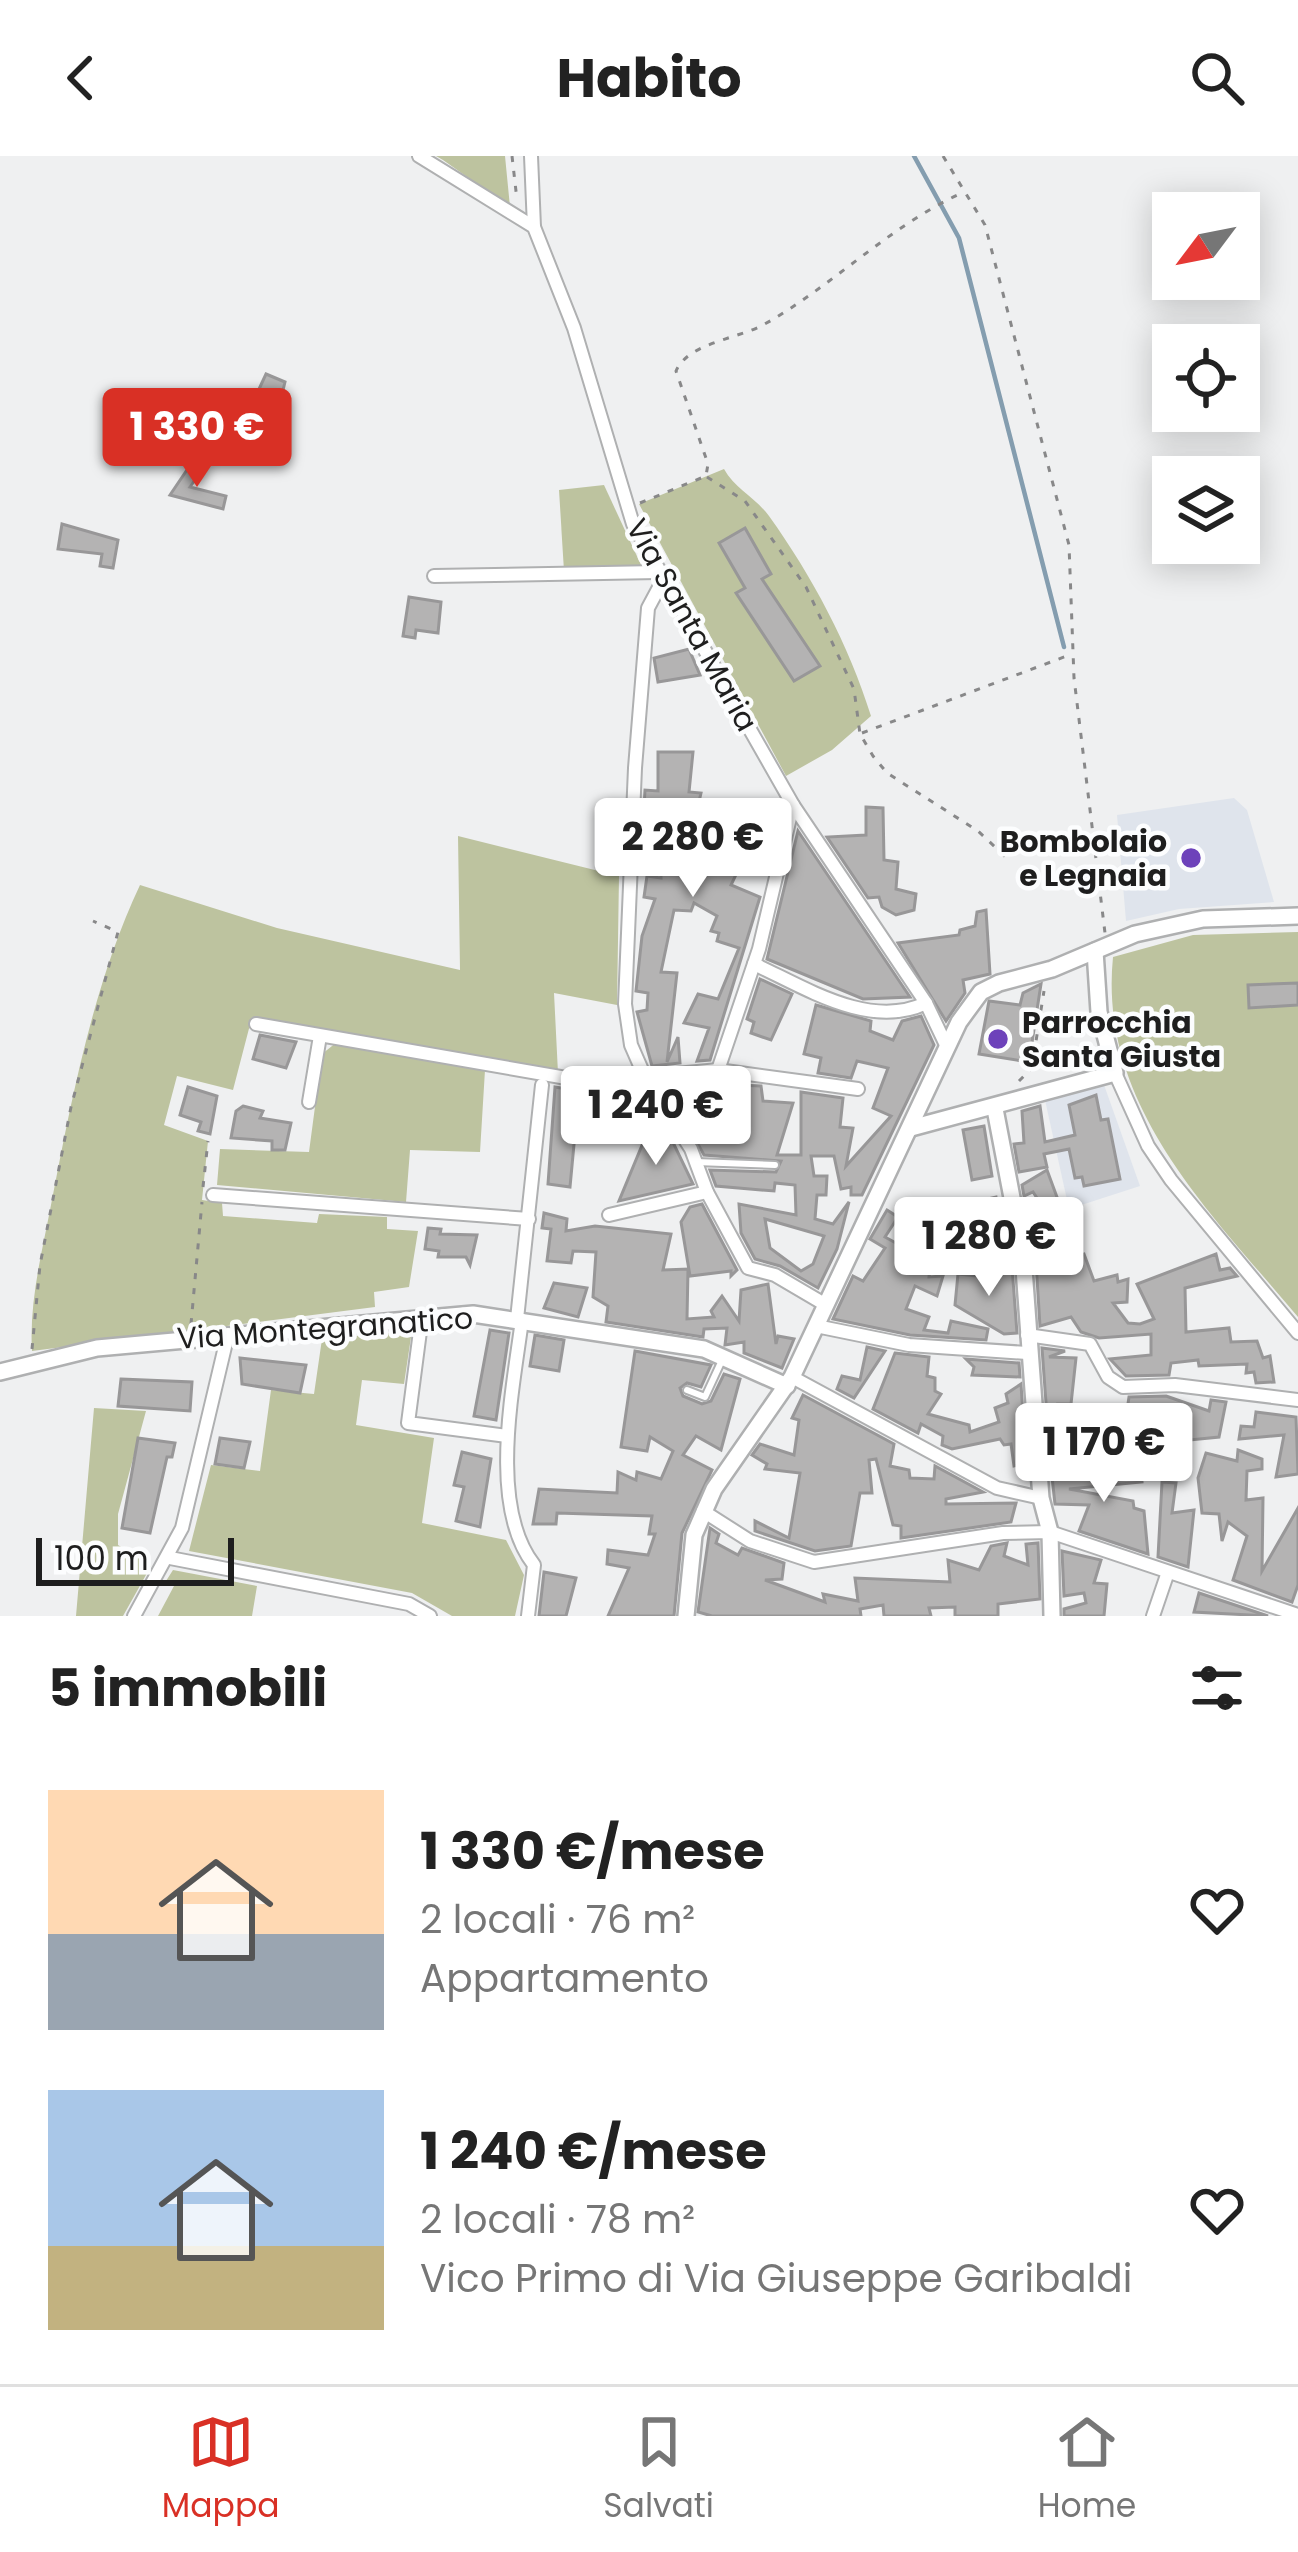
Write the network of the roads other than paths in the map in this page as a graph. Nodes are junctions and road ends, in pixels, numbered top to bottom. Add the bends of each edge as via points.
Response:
1 (418, 156) edge
2 (531, 156) edge
3 (534, 227) junction
4 (434, 576) dead end
5 (661, 576) junction
6 (793, 805) junction
7 (1298, 916) edge
8 (1101, 948) junction
9 (754, 964) junction
10 (926, 1003) junction
11 (256, 1024) dead end
12 (320, 1036) junction
13 (947, 1047) junction
14 (718, 1070) junction
15 (1115, 1073) junction
16 (645, 1077) junction
17 (542, 1085) dead end
18 (858, 1089) dead end
19 (653, 1093) junction
20 (309, 1102) dead end
21 (995, 1109) junction
22 (911, 1128) junction
23 (696, 1162) junction
24 (775, 1165) dead end
25 (707, 1192) junction
26 (214, 1195) dead end
27 (609, 1216) dead end
28 (530, 1219) junction
29 (826, 1304) junction
30 (422, 1316) junction
31 (519, 1319) junction
32 (816, 1326) junction
33 (1298, 1333) edge
34 (228, 1334) junction
35 (1027, 1335) junction
36 (1028, 1353) junction
37 (723, 1358) junction
38 (0, 1372) edge
39 (790, 1382) junction
40 (688, 1390) dead end
41 (1298, 1400) edge
42 (507, 1436) junction
43 (1041, 1498) junction
44 (704, 1511) junction
45 (1050, 1532) junction
46 (170, 1558) junction
47 (1168, 1572) junction
48 (1298, 1615) edge
49 (134, 1616) edge
50 (430, 1616) edge
51 (528, 1616) edge
52 (686, 1616) edge
53 (1052, 1616) edge
54 (1153, 1616) edge

1 - 3 street
2 - 3 street, Via Santa Maria
3 - 5 street, Via Santa Maria via 574,328 628,509
4 - 5 street
5 - 6 street, Via Santa Maria
5 - 16 street via 648,608 627,959 631,1045
6 - 9 street
6 - 10 street, Via Santa Maria
7 - 8 street via 1171,924
8 - 13 street via 981,992
8 - 15 street via 1099,1012
9 - 10 street via 868,1011 902,1015
9 - 14 street
10 - 13 street, Via Santa Maria
11 - 12 street
12 - 19 street
12 - 20 street
13 - 22 street
14 - 16 street
14 - 18 street
15 - 21 street
15 - 33 street via 1171,1180
16 - 19 street
17 - 28 street
19 - 23 street
21 - 22 street
21 - 35 street via 1022,1255
22 - 29 street
23 - 24 lane
23 - 25 street
25 - 27 street
25 - 29 street via 748,1268
26 - 28 street
28 - 31 street
29 - 32 street
30 - 31 street, Via Montegranatico
30 - 34 street, Via Montegranatico
30 - 42 street via 408,1423
31 - 37 street, Via Montegranatico
31 - 42 street
32 - 36 street via 909,1345
32 - 39 street
34 - 38 street, Via Montegranatico via 98,1348
34 - 46 street
35 - 36 street
35 - 41 street via 1090,1344 1123,1387 1175,1384
36 - 43 street
37 - 39 street, Via Montegranatico
37 - 40 lane via 705,1397
39 - 43 street, Via Montegranatico via 997,1489
39 - 44 street via 722,1473
42 - 51 street via 522,1549 534,1565
43 - 45 street
44 - 45 street via 750,1541 814,1562
44 - 52 street
45 - 47 street
45 - 53 street
46 - 49 street
46 - 50 street via 409,1604
47 - 48 street
47 - 54 street

